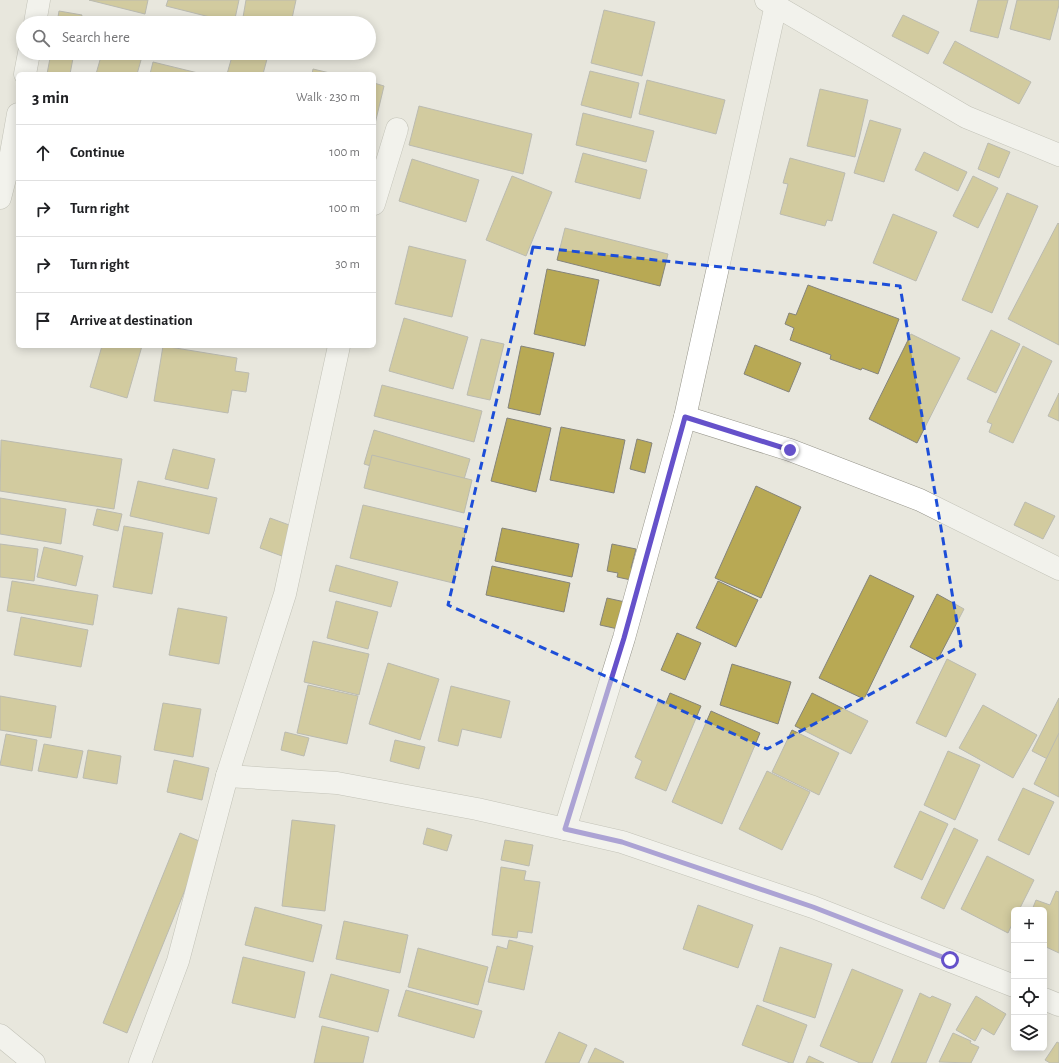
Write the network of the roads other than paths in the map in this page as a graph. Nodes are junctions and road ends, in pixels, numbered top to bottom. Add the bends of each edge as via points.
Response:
1 (39, 0) edge
2 (773, 2) edge
3 (36, 16) edge
4 (28, 60) edge
5 (25, 72) edge
6 (397, 129) dead end
7 (16, 137) edge
8 (1059, 155) edge
9 (14, 160) edge
10 (376, 197) edge
11 (0, 198) edge
12 (339, 348) edge
13 (685, 417) junction
14 (1059, 569) edge
15 (227, 776) junction
16 (565, 829) junction
17 (1011, 985) edge
18 (1047, 1000) edge
19 (1059, 1005) edge
20 (0, 1035) edge
21 (34, 1063) edge
22 (140, 1063) edge

1 - 3 street
2 - 8 street via 966,117
2 - 13 street
4 - 5 street
6 - 10 street
7 - 9 street
9 - 11 street
12 - 15 street via 285,594
13 - 14 street via 790,450 920,500
13 - 16 street via 624,638
15 - 16 street via 337,783 478,809
15 - 22 street via 178,961
16 - 17 street via 622,842 813,907
18 - 19 street
20 - 21 street

